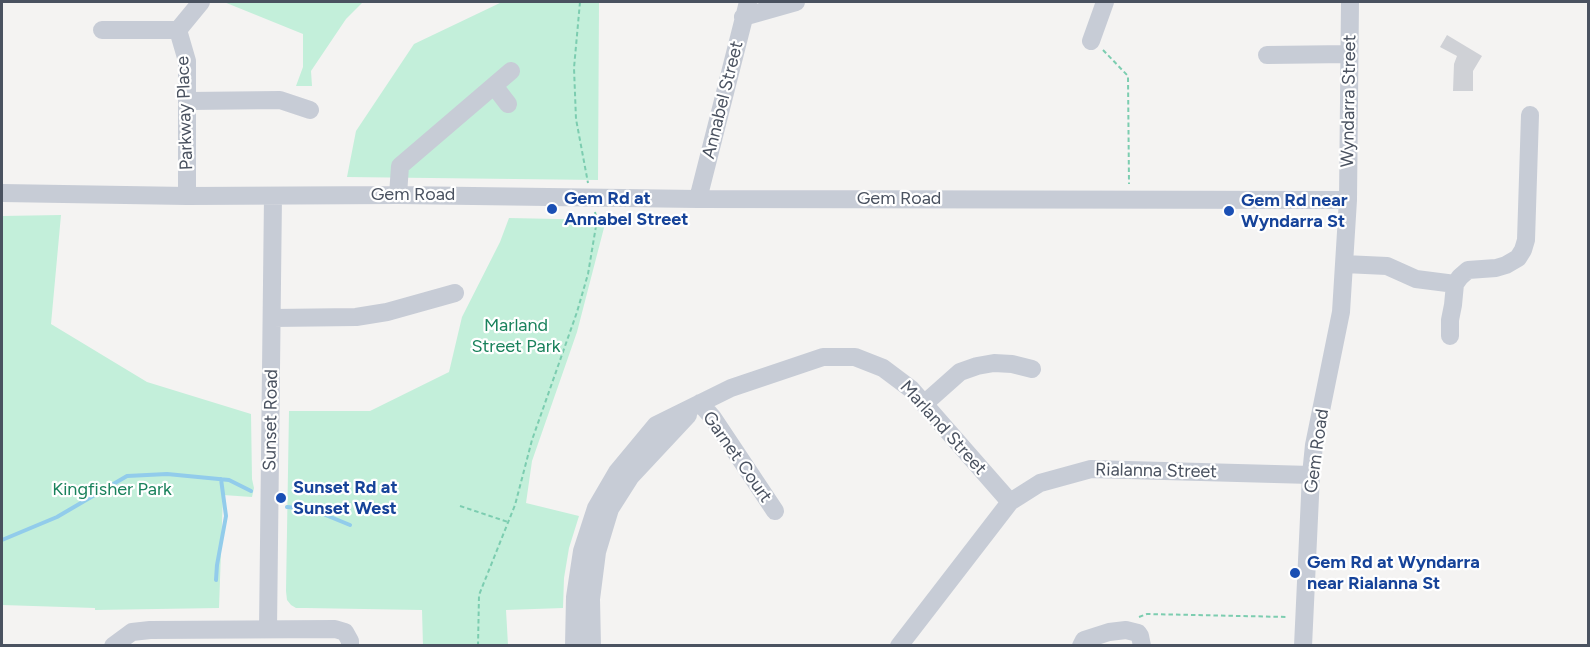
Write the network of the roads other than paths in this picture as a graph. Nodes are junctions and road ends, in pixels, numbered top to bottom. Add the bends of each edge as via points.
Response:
1 (201, 2) edge
2 (796, 2) edge
3 (1105, 2) edge
4 (1350, 2) edge
5 (745, 9) edge
6 (102, 30) dead end
7 (178, 30) junction
8 (1091, 40) road end
9 (1349, 54) junction
10 (1267, 55) dead end
11 (511, 71) dead end
12 (495, 87) junction
13 (189, 101) junction
14 (508, 104) dead end
15 (310, 110) dead end
16 (1530, 115) dead end
17 (2, 193) edge
18 (398, 195) junction
19 (187, 196) junction
20 (273, 196) junction
21 (698, 199) junction
22 (1348, 200) junction
23 (1344, 264) junction
24 (1455, 284) junction
25 (455, 293) dead end
26 (273, 318) junction
27 (1450, 336) dead end
28 (1032, 369) dead end
29 (700, 403) junction
30 (924, 404) junction
31 (1311, 475) junction
32 (1010, 502) junction
33 (775, 512) dead end
34 (268, 629) junction
35 (1110, 639) edge
36 (113, 645) edge
37 (350, 645) edge
38 (574, 645) edge
39 (592, 645) edge
40 (899, 645) edge
41 (1081, 645) edge
42 (1142, 645) edge
43 (1303, 645) edge

1 - 7 street, Parkway Place
2 - 5 street
3 - 8 street
4 - 9 street, Wyndarra Street
5 - 21 street, Annabel Street
6 - 7 street
7 - 13 street, Parkway Place via 188,61
9 - 10 street
9 - 22 street, Wyndarra Street
11 - 12 street
12 - 14 street
12 - 18 street via 400,166
13 - 15 street via 280,100
13 - 19 street, Parkway Place
16 - 24 street via 1523,249 1518,258 1506,265 1468,270
17 - 19 street, Gem Road
18 - 20 street, Gem Road
18 - 21 street, Gem Road
19 - 20 street, Gem Road
20 - 26 street, Sunset Road
21 - 22 street, Gem Road
22 - 23 street, Gem Road
23 - 24 street via 1387,266 1416,279
23 - 31 street, Gem Road via 1341,312
24 - 27 street
25 - 26 street via 356,317
26 - 34 street, Sunset Road
28 - 30 street via 994,363 977,366 960,372
29 - 30 street, Marland Street via 731,388 823,357 855,357 883,368
29 - 33 street, Garnet Court
29 - 38 street, Marland Street via 656,425 616,472 596,508 582,551 575,597
29 - 39 street, Marland Street via 631,476 610,509 597,552 591,599
30 - 32 street, Marland Street
31 - 32 street, Rialanna Street via 1091,469 1040,483
31 - 43 street, Gem Road
32 - 40 street, Rialanna Street
34 - 36 street via 150,630 132,632
34 - 37 street via 335,628 345,632
35 - 41 street via 1084,640
35 - 42 street via 1126,630 1138,633

